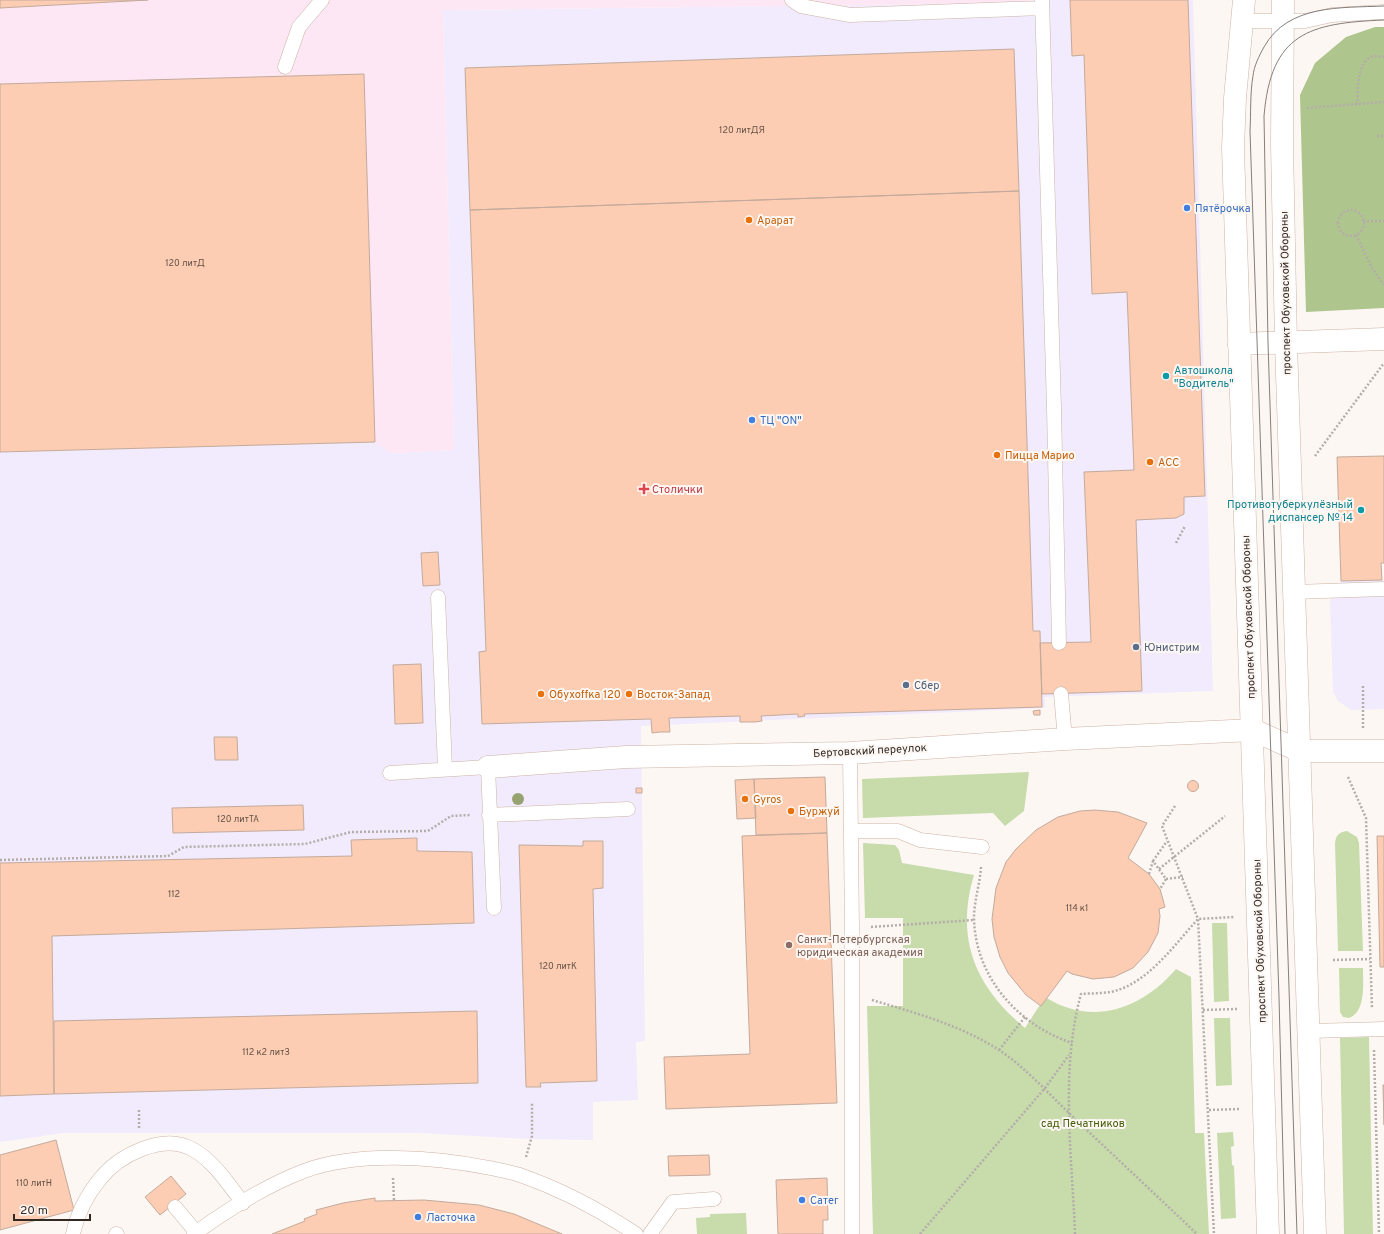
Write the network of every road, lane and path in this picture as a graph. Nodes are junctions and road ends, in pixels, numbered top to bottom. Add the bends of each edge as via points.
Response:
1 (322, 0) edge
2 (792, 0) edge
3 (1244, 0) edge
4 (1283, 0) edge
5 (1042, 4) edge
6 (1384, 12) edge
7 (1242, 21) junction
8 (1282, 22) junction
9 (1384, 57) edge
10 (285, 67) dead end
11 (1384, 102) edge
12 (1357, 105) junction
13 (1300, 108) dead end
14 (1378, 136) dead end
15 (1384, 136) edge
16 (1363, 221) junction
17 (1384, 221) edge
18 (1356, 235) junction
19 (1384, 285) edge
20 (1384, 339) edge
21 (1286, 343) junction
22 (1239, 344) junction
23 (1384, 364) edge
24 (1312, 460) dead end
25 (1185, 526) dead end
26 (1176, 543) dead end
27 (1384, 589) edge
28 (1294, 592) junction
29 (438, 597) dead end
30 (1059, 642) dead end
31 (1363, 686) dead end
32 (1061, 694) dead end
33 (1363, 729) dead end
34 (1253, 730) junction
35 (1065, 739) junction
36 (1300, 751) junction
37 (1384, 751) edge
38 (850, 752) junction
39 (488, 767) junction
40 (445, 769) junction
41 (390, 773) dead end
42 (1348, 777) dead end
43 (1175, 806) dead end
44 (628, 809) dead end
45 (489, 815) junction
46 (1225, 816) dead end
47 (851, 831) junction
48 (1167, 840) junction
49 (982, 847) joint
50 (1175, 856) junction
51 (0, 860) edge
52 (1153, 861) junction
53 (1159, 869) junction
54 (1149, 874) dead end
55 (1183, 877) junction
56 (1166, 879) junction
57 (1160, 888) dead end
58 (494, 908) dead end
59 (1235, 917) dead end
60 (1198, 919) junction
61 (974, 920) junction
62 (852, 929) junction
63 (1370, 959) junction
64 (1333, 960) dead end
65 (852, 995) junction
66 (1237, 1009) dead end
67 (1203, 1010) junction
68 (1025, 1017) junction
69 (1379, 1029) edge
70 (1310, 1031) junction
71 (1072, 1043) junction
72 (999, 1050) junction
73 (1070, 1054) junction
74 (1045, 1088) junction
75 (532, 1102) dead end
76 (1240, 1109) dead end
77 (1209, 1110) junction
78 (1070, 1114) junction
79 (519, 1174) junction
80 (714, 1199) dead end
81 (243, 1202) junction
82 (175, 1207) dead end
83 (195, 1233) edge
84 (73, 1234) edge
85 (636, 1234) edge
86 (650, 1234) edge
87 (852, 1234) edge
88 (920, 1234) edge
89 (1075, 1234) edge
90 (1197, 1234) edge
91 (1214, 1234) edge
92 (1268, 1234) edge
93 (1315, 1234) edge
94 (1379, 1234) edge

1 - 10 lane via 299,27
2 - 5 lane via 801,6 850,15
3 - 7 main road, проспект Обуховской Обороны
4 - 8 main road, проспект Обуховской Обороны
5 - 30 lane
6 - 8 lane via 1332,15 1305,22
7 - 8 lane
7 - 22 main road, проспект Обуховской Обороны via 1233,148
8 - 21 main road, проспект Обуховской Обороны
9 - 12 path via 1378,55 1370,58 1359,71
11 - 12 path
12 - 13 path
14 - 15 path
16 - 17 path
16 - 18 path via 1362,229
16 - 18 path via 1355,211 1346,211 1340,216 1340,231 1348,236
18 - 19 path via 1372,268
20 - 21 main road
21 - 22 main road
21 - 28 main road, проспект Обуховской Обороны
22 - 34 main road, проспект Обуховской Обороны
23 - 24 path
25 - 26 path
27 - 28 lane
28 - 36 main road, проспект Обуховской Обороны
29 - 40 lane
31 - 33 path
32 - 35 lane
34 - 35 main road, Бертовский переулок
34 - 36 main road
34 - 92 main road, проспект Обуховской Обороны
35 - 38 main road, Бертовский переулок
36 - 37 main road
36 - 70 main road, проспект Обуховской Обороны
38 - 39 main road, Бертовский переулок via 626,757
38 - 47 lane
39 - 40 lane
39 - 45 lane
40 - 41 lane
42 - 63 path via 1366,818
43 - 48 path via 1162,826
44 - 45 lane
45 - 51 path via 451,816 428,831 351,832 305,844 184,847 168,856
45 - 58 lane
46 - 50 path
47 - 49 lane via 898,831 920,840
47 - 62 lane
48 - 50 path
48 - 52 path
49 - 61 path
50 - 53 path
50 - 55 path
52 - 53 path
52 - 54 path
53 - 56 path
55 - 56 path
55 - 60 path
56 - 57 path
59 - 60 path
60 - 67 path
60 - 71 path via 1140,979 1117,991 1081,994
61 - 62 path
61 - 68 path via 982,964 997,988
62 - 65 lane
63 - 64 path
63 - 69 path
65 - 72 path via 921,1014 957,1028
65 - 87 lane
66 - 67 path
67 - 77 path
68 - 71 path via 1052,1036
68 - 72 path
69 - 70 lane
69 - 94 path
70 - 93 main road, проспект Обуховской Обороны
71 - 73 path
72 - 74 path
73 - 74 path
73 - 78 path
74 - 78 path
74 - 88 path
75 - 79 path via 530,1148
76 - 77 path
77 - 91 path
78 - 89 path
78 - 90 path
79 - 81 lane via 445,1161 392,1158 340,1161 305,1171 269,1186
79 - 85 lane via 556,1190
80 - 86 lane via 673,1202
81 - 83 lane
81 - 84 lane via 213,1165 192,1149 168,1143 140,1148 100,1178 86,1200
82 - 83 lane

